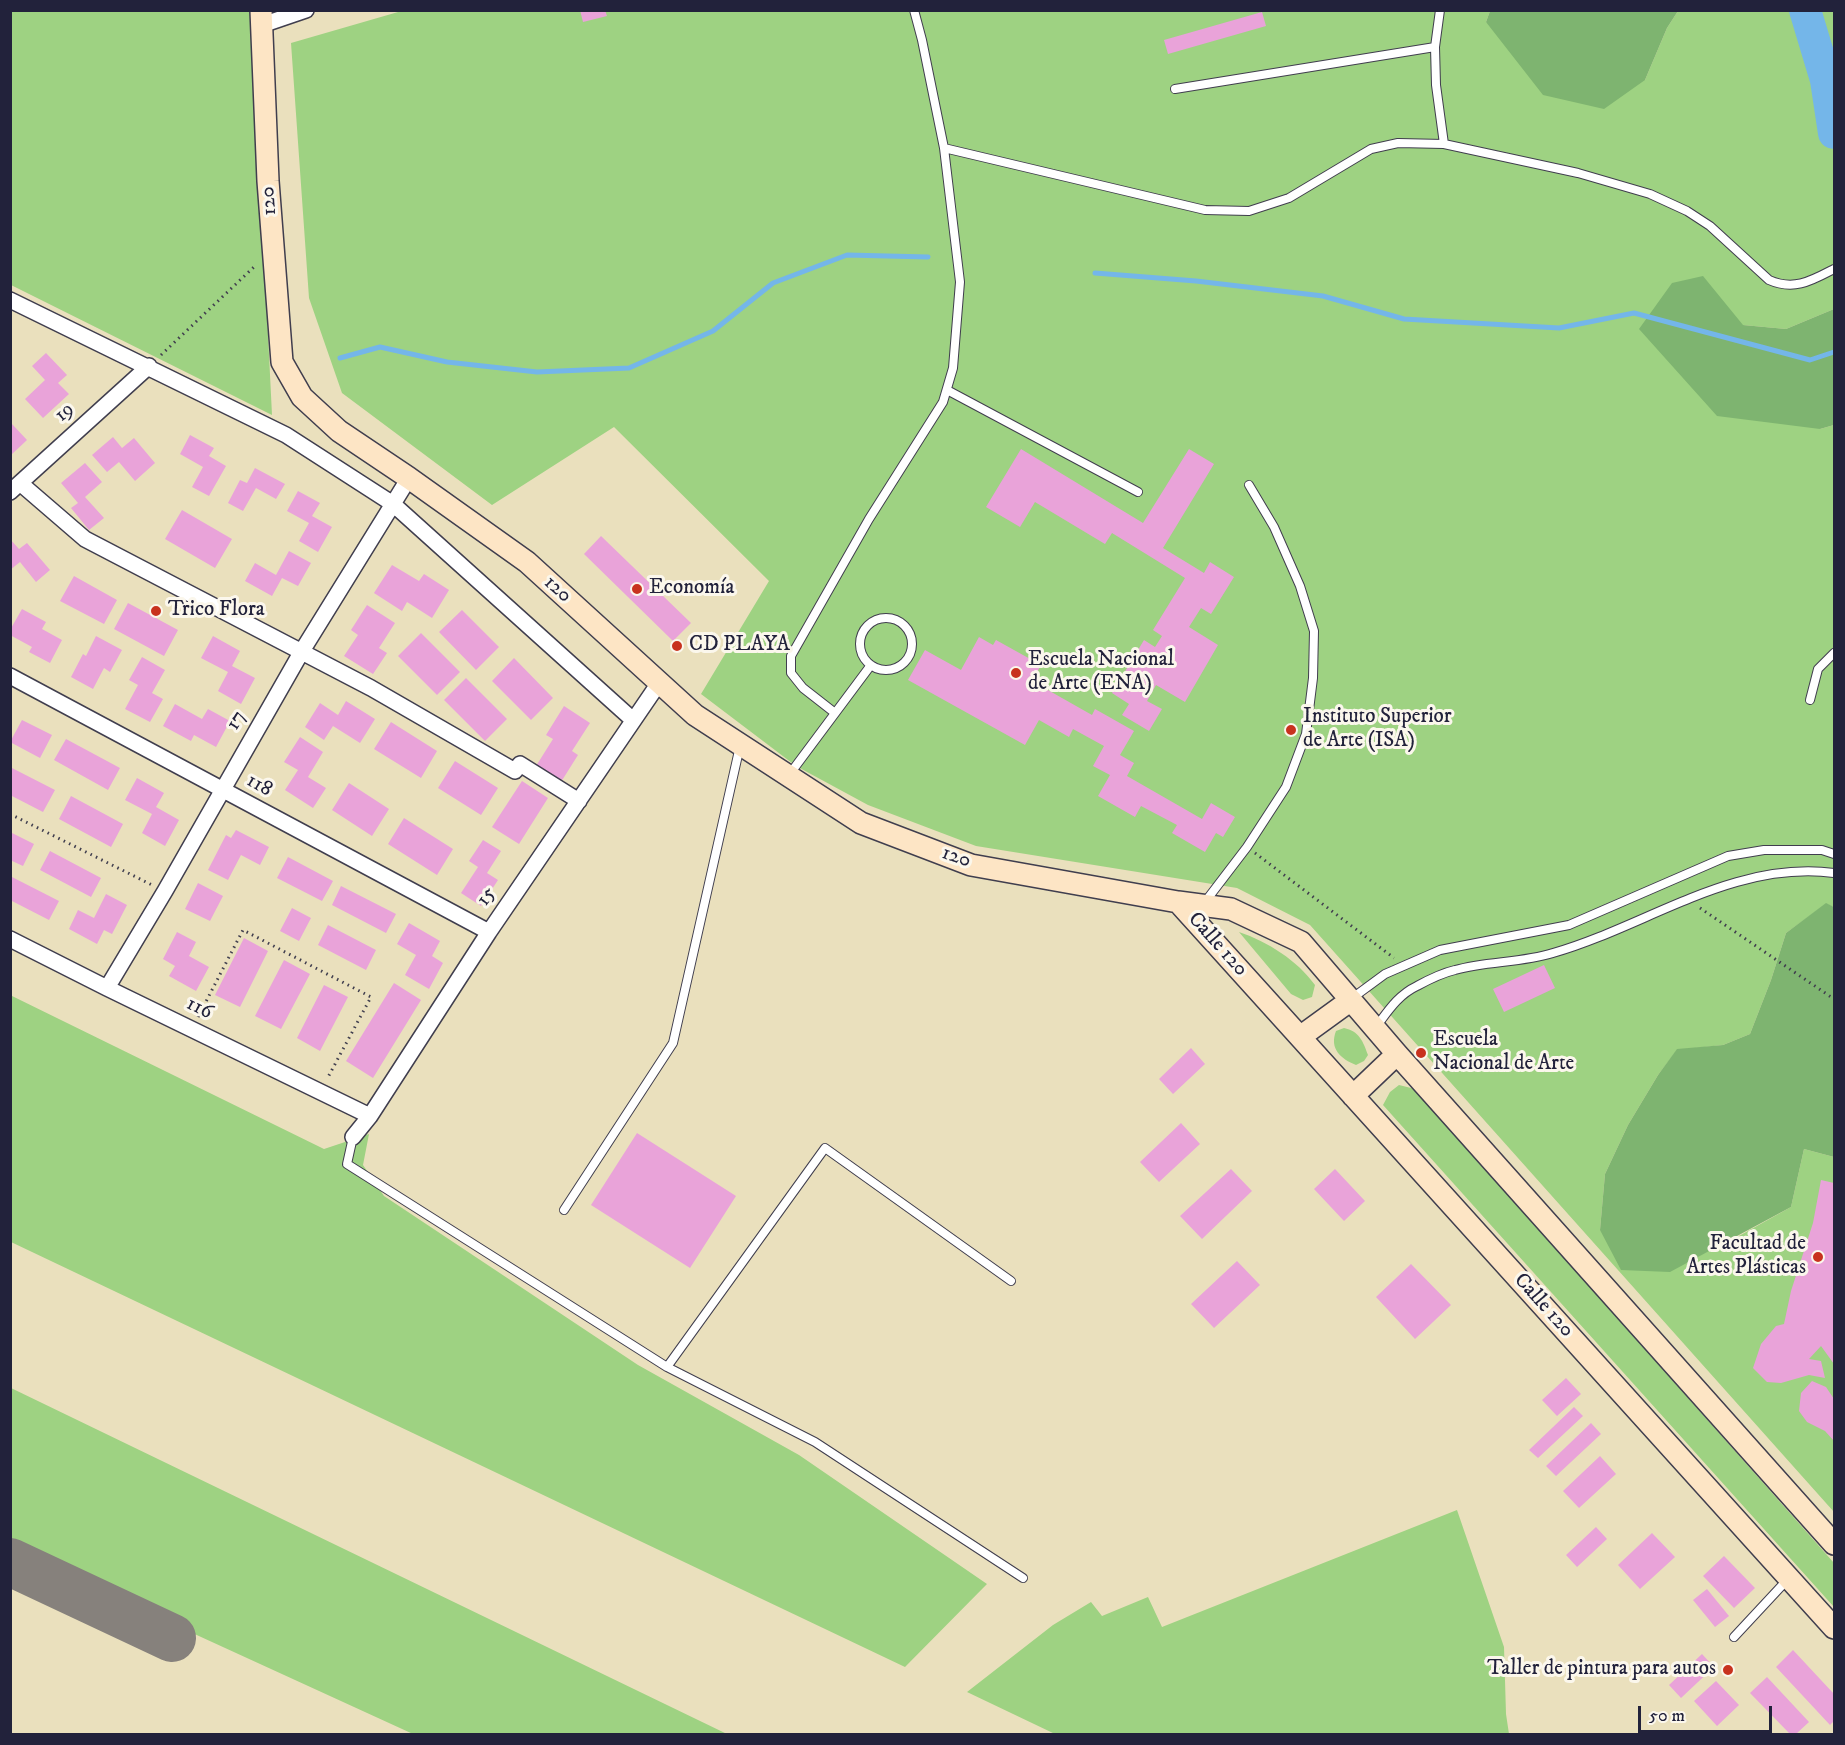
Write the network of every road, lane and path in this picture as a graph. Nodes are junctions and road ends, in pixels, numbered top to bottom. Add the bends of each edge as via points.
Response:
1 (306, 10) edge
2 (914, 10) edge
3 (1440, 10) edge
4 (261, 18) edge
5 (1435, 47) junction
6 (1175, 89) dead end
7 (1444, 144) junction
8 (944, 148) junction
9 (274, 248) junction
10 (1834, 269) edge
11 (10, 300) edge
12 (149, 366) junction
13 (947, 390) junction
14 (409, 478) junction
15 (1249, 485) dead end
16 (15, 487) edge
17 (1138, 492) dead end
18 (393, 504) junction
19 (302, 651) junction
20 (1834, 653) edge
21 (872, 665) junction
22 (10, 676) edge
23 (659, 683) junction
24 (1810, 700) dead end
25 (835, 713) junction
26 (633, 720) junction
27 (740, 745) junction
28 (788, 776) junction
29 (222, 790) junction
30 (579, 801) junction
31 (10, 814) edge
32 (1247, 847) junction
33 (1834, 854) edge
34 (1834, 873) edge
35 (165, 891) junction
36 (1686, 899) junction
37 (1178, 902) junction
38 (1202, 906) junction
39 (489, 932) junction
40 (10, 939) edge
41 (1404, 966) junction
42 (107, 988) junction
43 (1834, 999) edge
44 (1351, 1000) junction
45 (1375, 1028) junction
46 (191, 1029) junction
47 (1300, 1037) junction
48 (1397, 1054) junction
49 (320, 1091) junction
50 (1353, 1096) junction
51 (370, 1116) junction
52 (353, 1137) joint
53 (564, 1210) dead end
54 (1011, 1281) dead end
55 (667, 1367) junction
56 (1834, 1544) edge
57 (1023, 1578) dead end
58 (1789, 1578) junction
59 (1834, 1628) edge
60 (1734, 1637) dead end

1 - 4 street
2 - 8 lane
3 - 5 lane
4 - 9 main road, 120
5 - 6 lane
5 - 7 lane
7 - 8 lane via 1398,143 1371,148 1289,198 1249,211 1205,210
7 - 10 lane via 1578,173 1650,194 1710,226 1769,280 1781,285 1797,286
8 - 13 lane via 960,282 953,368
9 - 12 path
9 - 14 main road, 120 via 282,362 302,398 339,431
11 - 12 street
12 - 16 street, 19
12 - 18 street via 286,435
13 - 17 lane
13 - 25 lane via 791,656 791,673 803,688
14 - 18 street, 17
14 - 23 main road, 120 via 527,562
15 - 32 lane via 1287,556 1314,631 1306,734 1286,788
16 - 19 street via 85,539
18 - 19 street, 17
18 - 26 street
19 - 29 street, 17
19 - 30 street via 515,771 519,764
20 - 24 lane via 1818,669
21 - 21 lane via 879,669 895,668 907,658 910,634 900,622 882,618 867,626 860,642 861,651
21 - 25 lane
22 - 29 street, 118
23 - 26 street, 15
23 - 27 main road, 120 via 695,715
25 - 28 lane
26 - 30 street, 15
27 - 28 main road, 120
27 - 53 lane via 673,1043
28 - 37 main road, 120 via 861,823 971,865
29 - 35 street, 17
29 - 39 street, 118
30 - 39 street, 15
31 - 35 path
32 - 38 lane
32 - 41 path
33 - 41 lane via 1822,850 1764,850 1728,856 1569,925 1440,950
34 - 36 lane via 1808,871 1744,879
35 - 42 street, 17
36 - 43 path
36 - 45 lane via 1576,946 1551,954 1454,970 1415,986 1398,998
37 - 38 main road, Calle 120
37 - 47 main road, Calle 120
38 - 44 main road, Calle 120 via 1231,909 1300,942
39 - 51 street, 15
40 - 42 street, 116
41 - 44 lane via 1384,974
42 - 46 street, 116
44 - 45 main road, Calle 120
44 - 47 main road
45 - 48 main road, Calle 120
46 - 49 street, 116
46 - 49 path via 243,930 371,997
47 - 50 main road, Calle 120
48 - 50 main road
48 - 56 main road, Calle 120
49 - 51 street, 116
50 - 58 main road, Calle 120
51 - 52 street, 15
52 - 55 lane via 347,1164
54 - 55 lane via 825,1148
55 - 57 lane via 815,1442
58 - 59 main road, Calle 120
58 - 60 lane

